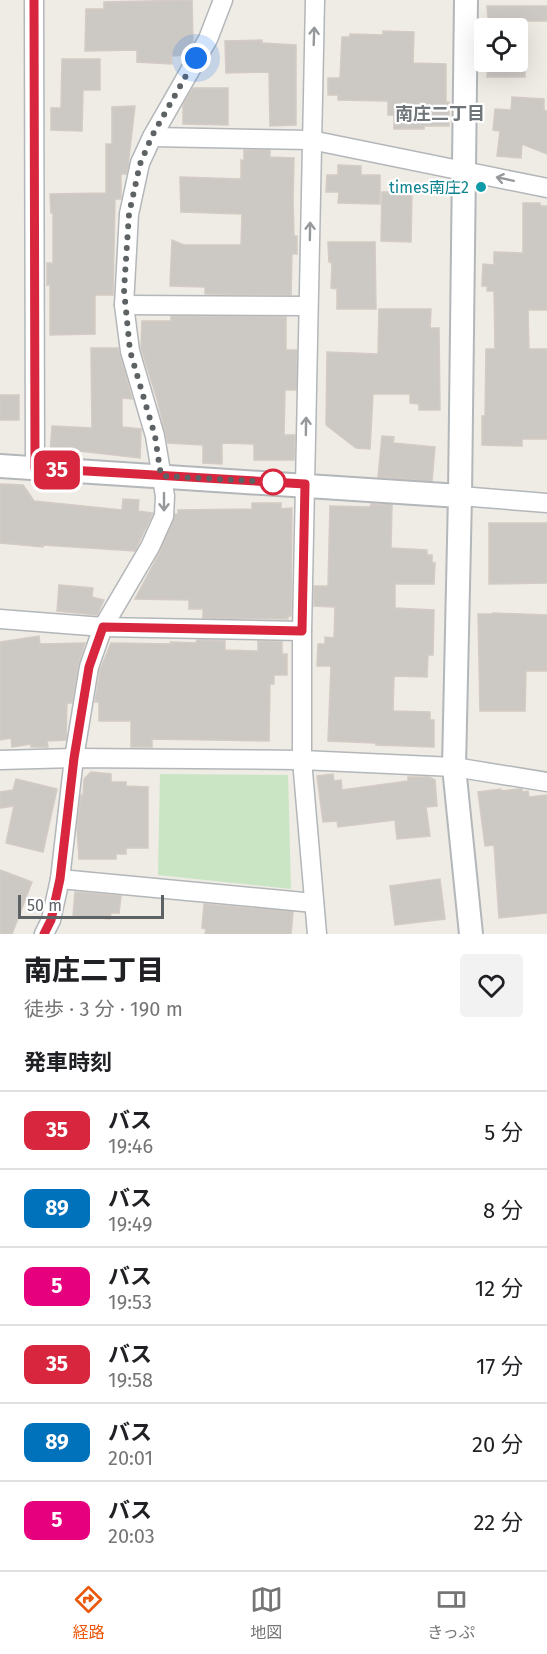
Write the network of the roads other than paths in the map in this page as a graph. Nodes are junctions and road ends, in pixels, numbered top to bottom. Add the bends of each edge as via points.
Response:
1 (34, 0) edge
2 (223, 0) edge
3 (315, 0) edge
4 (466, 0) edge
5 (152, 136) junction
6 (311, 140) junction
7 (464, 170) junction
8 (547, 188) edge
9 (124, 305) junction
10 (308, 306) junction
11 (0, 466) edge
12 (35, 468) junction
13 (161, 476) junction
14 (305, 484) junction
15 (460, 496) junction
16 (547, 503) edge
17 (0, 619) edge
18 (103, 627) junction
19 (302, 631) junction
20 (74, 758) junction
21 (0, 760) edge
22 (302, 760) junction
23 (454, 767) junction
24 (547, 782) edge
25 (60, 879) junction
26 (314, 903) junction
27 (44, 934) edge
28 (317, 934) edge
29 (471, 934) edge

1 - 12 street
2 - 5 street via 208,39
6 -> 3 street
4 - 7 street
5 - 6 street
5 - 9 street via 140,164 129,214
6 - 7 street
10 -> 6 street
8 -> 7 street
7 - 15 street
9 - 10 street
9 - 13 street via 130,351 155,436
14 -> 10 street
11 - 12 street
12 - 13 street
13 - 14 street
13 -> 18 street via 164,516
14 - 15 street
14 - 19 street
15 - 16 street
15 - 23 street
17 - 18 street
18 - 19 street
18 - 20 street via 89,667
19 - 22 street
20 - 21 street
20 - 22 street
20 - 25 street
22 - 23 street
22 - 26 street
23 - 24 street
23 - 29 street
25 - 26 street
25 - 27 street
26 - 28 street

